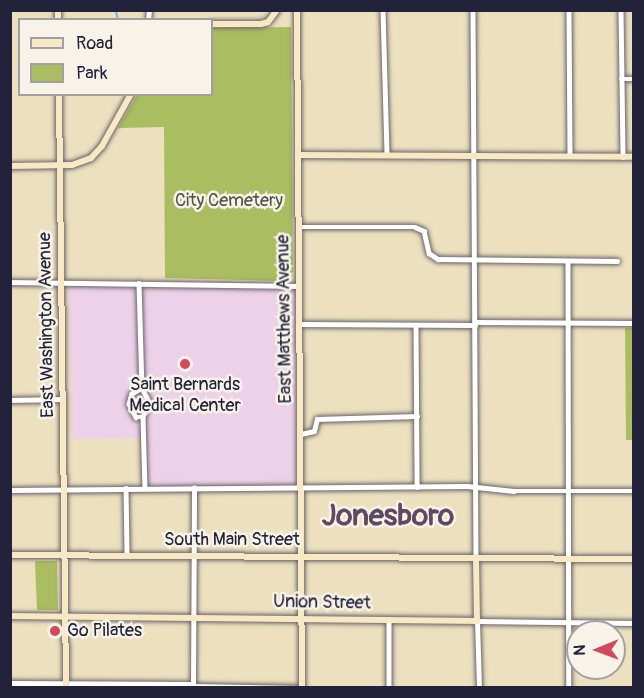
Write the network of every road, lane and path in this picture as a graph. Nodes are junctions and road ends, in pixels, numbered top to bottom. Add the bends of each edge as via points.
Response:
1 (277, 10) edge
2 (297, 10) edge
3 (383, 10) edge
4 (473, 10) edge
5 (569, 10) edge
6 (621, 10) edge
7 (213, 24) edge
8 (621, 79) junction
9 (633, 79) edge
10 (59, 96) edge
11 (130, 96) edge
12 (298, 155) junction
13 (387, 155) junction
14 (474, 156) junction
15 (570, 156) junction
16 (623, 157) junction
17 (633, 157) edge
18 (10, 166) edge
19 (60, 166) junction
20 (299, 227) junction
21 (474, 258) junction
22 (568, 261) junction
23 (617, 261) dead end
24 (62, 280) junction
25 (10, 282) edge
26 (139, 283) junction
27 (299, 286) junction
28 (568, 322) junction
29 (475, 323) junction
30 (633, 323) edge
31 (299, 324) junction
32 (416, 325) junction
33 (142, 388) junction
34 (63, 399) junction
35 (10, 400) edge
36 (417, 416) junction
37 (143, 417) junction
38 (301, 434) junction
39 (302, 487) junction
40 (417, 487) junction
41 (145, 488) junction
42 (194, 488) junction
43 (475, 488) junction
44 (126, 489) junction
45 (10, 490) edge
46 (64, 490) junction
47 (633, 491) edge
48 (568, 492) junction
49 (10, 555) edge
50 (66, 555) junction
51 (127, 555) junction
52 (194, 555) junction
53 (303, 555) junction
54 (476, 557) junction
55 (568, 558) junction
56 (633, 559) edge
57 (10, 616) edge
58 (66, 616) junction
59 (192, 616) junction
60 (303, 618) junction
61 (389, 619) junction
62 (569, 620) edge
63 (477, 621) junction
64 (566, 622) edge
65 (10, 683) edge
66 (66, 686) edge
67 (193, 686) edge
68 (302, 687) edge
69 (389, 687) edge
70 (479, 687) edge

1 - 7 street via 268,22 261,24
2 - 12 street, East Matthews Avenue
3 - 13 street
4 - 14 street
5 - 15 street
6 - 8 street
8 - 9 street
8 - 16 street
10 - 19 street, East Washington Avenue
11 - 19 street via 94,156
12 - 13 street
12 - 20 street, East Matthews Avenue
13 - 14 street
14 - 15 street
14 - 21 street
15 - 16 street
16 - 17 street
18 - 19 street
19 - 24 street, East Washington Avenue
20 - 21 street via 415,227 424,231 433,257
20 - 27 street, East Matthews Avenue
21 - 22 street
21 - 29 street
22 - 23 street
22 - 28 street
24 - 25 street
24 - 26 street
24 - 34 street, East Washington Avenue
26 - 27 street
26 - 33 street
27 - 31 street, East Matthews Avenue
28 - 29 street
28 - 30 street
28 - 48 street
29 - 32 street
29 - 43 street
31 - 32 street
31 - 38 street, East Matthews Avenue
32 - 36 street
33 - 37 street via 149,402
33 - 37 street via 132,394 129,404 136,417
34 - 35 street
34 - 46 street, East Washington Avenue
36 - 38 street via 317,419 314,431
36 - 40 street
37 - 41 street
38 - 39 street, East Matthews Avenue
39 - 40 street
39 - 42 street
39 - 53 street, East Matthews Avenue
40 - 43 street
41 - 42 street
41 - 44 street
42 - 52 street
43 - 48 street
43 - 54 street
44 - 46 street
44 - 51 street
45 - 46 street
46 - 50 street, East Washington Avenue
47 - 48 street
48 - 55 street
49 - 50 street, South Main Street
50 - 51 street, South Main Street
50 - 58 street, East Washington Avenue
51 - 52 street, South Main Street
52 - 53 street, South Main Street
52 - 59 street
53 - 54 street, South Main Street
53 - 60 street, East Matthews Avenue
54 - 55 street, South Main Street
54 - 63 street
55 - 56 street, South Main Street
55 - 62 street
57 - 58 street, Union Street
58 - 59 street, Union Street
58 - 66 street, East Washington Avenue
59 - 60 street, Union Street
59 - 67 street
60 - 61 street, Union Street
60 - 68 street, East Matthews Avenue
61 - 63 street, Union Street
61 - 69 street
63 - 64 street, Union Street
63 - 70 street
65 - 66 street
66 - 67 street
67 - 68 street

